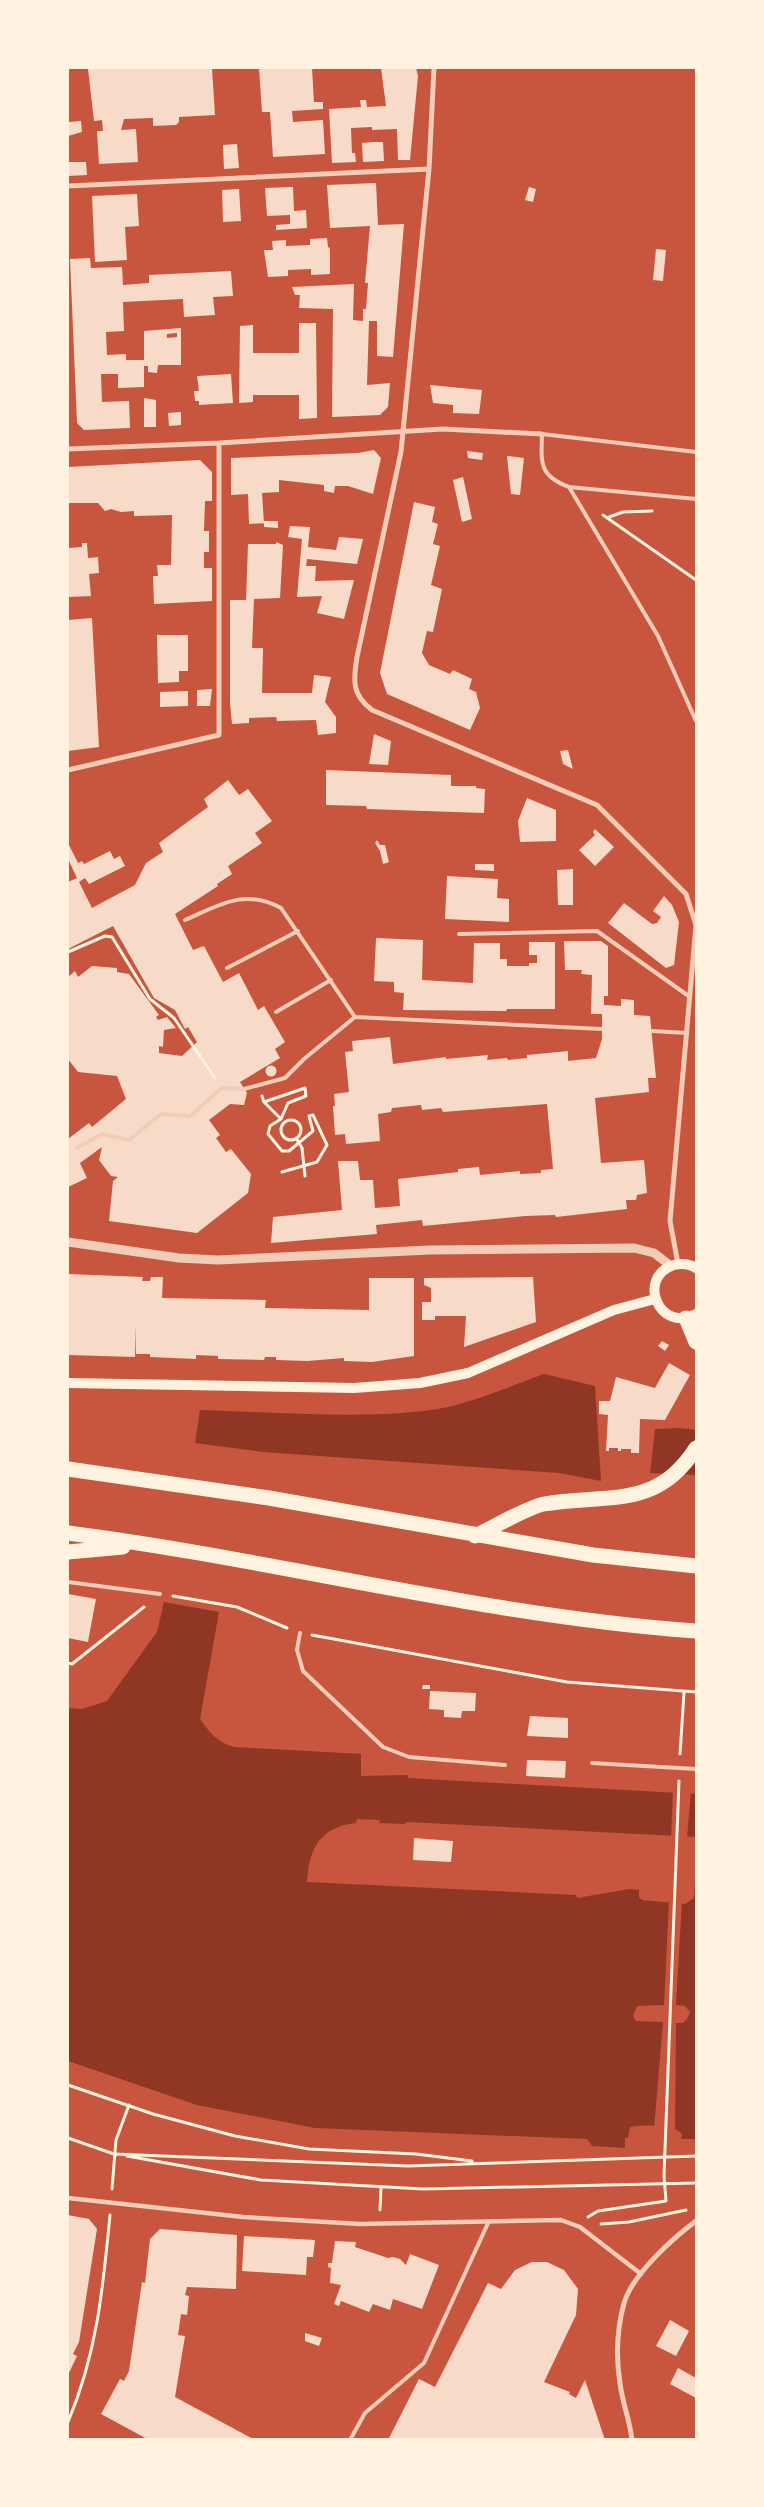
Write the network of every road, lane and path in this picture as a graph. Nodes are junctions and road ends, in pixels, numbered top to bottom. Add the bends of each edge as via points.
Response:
1 (434, 68) edge
2 (429, 169) junction
3 (68, 186) edge
4 (404, 431) junction
5 (542, 434) junction
6 (219, 443) junction
7 (68, 450) edge
8 (696, 452) edge
9 (569, 488) junction
10 (696, 499) edge
11 (581, 508) junction
12 (661, 511) dead end
13 (609, 517) junction
14 (696, 580) edge
15 (696, 721) edge
16 (68, 770) edge
17 (186, 920) dead end
18 (298, 931) junction
19 (459, 934) dead end
20 (68, 952) edge
21 (227, 968) dead end
22 (331, 980) junction
23 (690, 997) junction
24 (276, 1012) dead end
25 (355, 1018) junction
26 (602, 1030) dead end
27 (652, 1031) dead end
28 (688, 1033) junction
29 (259, 1086) junction
30 (222, 1088) junction
31 (264, 1102) junction
32 (283, 1121) junction
33 (296, 1138) junction
34 (300, 1142) junction
35 (77, 1148) dead end
36 (306, 1165) junction
37 (282, 1172) dead end
38 (306, 1176) dead end
39 (68, 1242) edge
40 (696, 1261) edge
41 (678, 1265) junction
42 (696, 1268) edge
43 (656, 1299) junction
44 (691, 1316) edge
45 (696, 1342) edge
46 (68, 1383) edge
47 (696, 1448) edge
48 (68, 1469) edge
49 (68, 1533) edge
50 (475, 1536) junction
51 (150, 1544) junction
52 (68, 1552) edge
53 (696, 1566) edge
54 (68, 1582) edge
55 (160, 1594) junction
56 (696, 1631) edge
57 (300, 1633) junction
58 (68, 1663) edge
59 (684, 1692) junction
60 (696, 1692) edge
61 (680, 1755) dead end
62 (592, 1764) dead end
63 (505, 1765) dead end
64 (696, 1769) edge
65 (680, 1774) dead end
66 (68, 2085) edge
67 (129, 2105) junction
68 (68, 2138) edge
69 (114, 2154) junction
70 (696, 2156) edge
71 (479, 2162) junction
72 (696, 2182) edge
73 (665, 2185) junction
74 (112, 2188) dead end
75 (68, 2198) edge
76 (111, 2203) junction
77 (696, 2207) edge
78 (489, 2221) junction
79 (696, 2222) edge
80 (578, 2226) junction
81 (641, 2274) junction
82 (68, 2422) edge
83 (350, 2440) edge
84 (632, 2440) edge

1 - 2 street
2 - 3 street
2 - 4 street
4 - 5 street via 443,428
4 - 6 street
4 - 23 street via 357,657 354,681 362,702 372,710 587,800 605,811 686,894 696,925
5 - 8 lane
5 - 9 lane via 541,464 556,483
6 - 7 street
6 - 16 street via 219,734
9 - 10 lane
9 - 11 lane
11 - 13 path
11 - 15 lane via 658,636
12 - 13 path via 622,512
13 - 14 path
17 - 18 lane via 236,898 252,899 268,901 281,908
18 - 21 lane
18 - 22 lane
19 - 23 lane via 597,931
20 - 30 path via 105,936 112,937 150,999 174,1018
22 - 24 lane
22 - 25 lane
23 - 28 street
25 - 26 lane
25 - 29 lane via 285,1078
27 - 28 lane
28 - 41 street via 670,1221
29 - 30 lane
29 - 31 path
30 - 35 lane via 190,1116 161,1114 129,1140 102,1134
31 - 32 path
31 - 32 path via 305,1088 306,1096 288,1103
32 - 33 path via 284,1137
32 - 33 path via 299,1124 301,1130
32 - 34 path via 270,1126 268,1134 282,1151 289,1151
33 - 34 path
34 - 36 path
34 - 36 path via 313,1131 309,1116 313,1115 327,1145 317,1162
36 - 37 path
36 - 38 path
39 - 41 street via 170,1257 218,1260 430,1250 634,1248 654,1253
40 - 41 street
41 - 42 main road
41 - 43 main road via 659,1276 654,1291
43 - 44 main road via 671,1316
43 - 46 main road via 614,1310 468,1373 420,1383 354,1388
44 - 45 highway
47 - 50 highway via 674,1476 660,1486 630,1495 542,1504
48 - 50 highway via 184,1484
49 - 51 highway
50 - 53 highway via 593,1556
51 - 52 highway
51 - 56 highway via 489,1605
54 - 55 lane
55 - 57 path via 236,1607
55 - 58 path via 72,1664
57 - 59 path via 567,1682
57 - 63 lane via 297,1650 303,1671 382,1747 409,1757
59 - 60 path
59 - 61 path
62 - 64 lane
65 - 73 path
66 - 67 path
67 - 69 path
67 - 71 path via 236,2136 309,2149 416,2154
68 - 69 path
69 - 71 path via 408,2166
69 - 73 path via 261,2180 423,2190
69 - 74 path
70 - 71 path
72 - 73 path
73 - 80 path via 666,2201 598,2211
75 - 76 street
76 - 78 street via 243,2217 360,2224
76 - 82 path via 102,2302 85,2379
77 - 80 path via 629,2222
78 - 80 street via 562,2220
78 - 83 lane via 424,2363 365,2413
79 - 81 street via 667,2243
80 - 81 street
81 - 84 street via 624,2302 618,2344 620,2386

